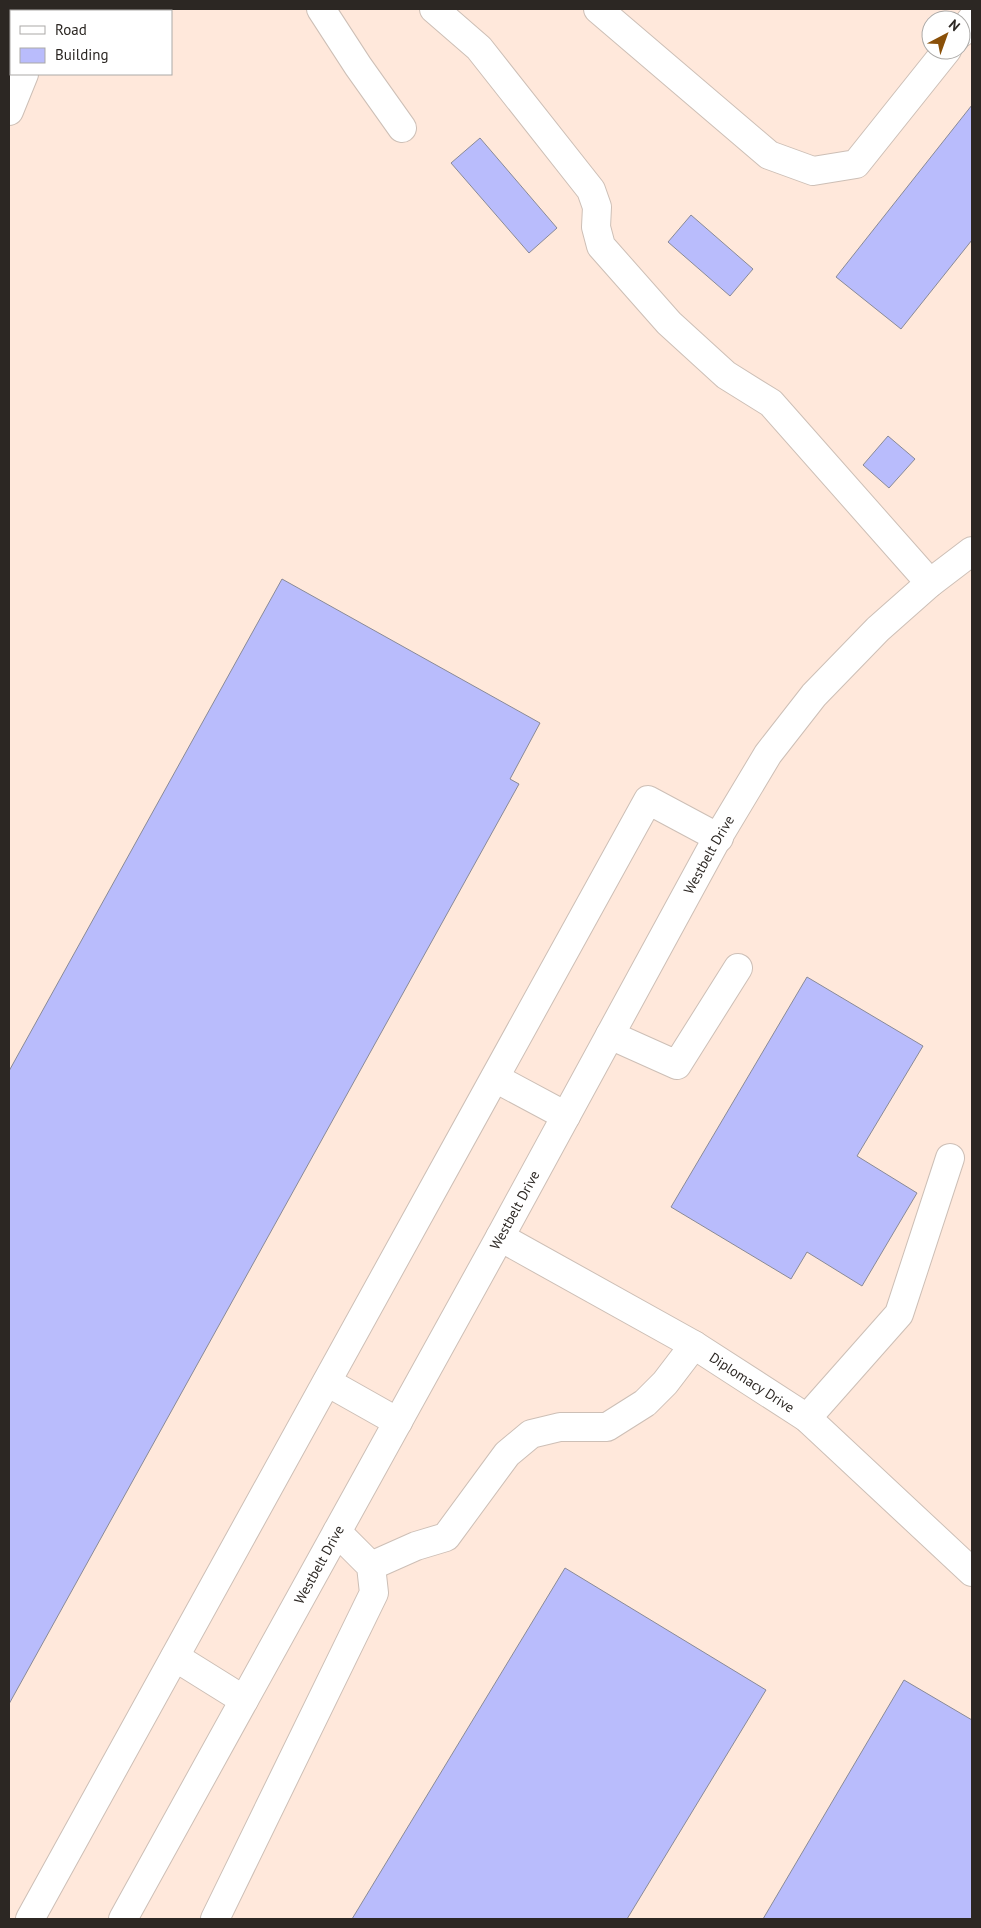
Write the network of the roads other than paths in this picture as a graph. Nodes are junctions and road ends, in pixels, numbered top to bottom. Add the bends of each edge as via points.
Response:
1 (321, 9) edge
2 (434, 9) edge
3 (598, 9) edge
4 (939, 60) edge
5 (24, 75) edge
6 (9, 111) edge
7 (402, 128) dead end
8 (972, 551) edge
9 (930, 583) junction
10 (719, 838) junction
11 (738, 968) dead end
12 (610, 1035) junction
13 (495, 1078) junction
14 (566, 1116) junction
15 (950, 1158) dead end
16 (500, 1237) junction
17 (694, 1345) junction
18 (327, 1382) junction
19 (807, 1418) junction
20 (398, 1422) junction
21 (337, 1532) junction
22 (370, 1566) junction
23 (972, 1572) edge
24 (175, 1657) junction
25 (244, 1700) junction
26 (30, 1919) edge
27 (123, 1919) edge
28 (214, 1919) edge

1 - 7 street
2 - 9 street via 479,48 591,190 597,207 596,227 601,246 668,323 726,375 771,403
3 - 4 street via 769,155 813,171 856,164
5 - 6 street
8 - 9 street, Westbelt Drive
9 - 10 street, Westbelt Drive via 832,675 791,723 768,754
10 - 12 street, Westbelt Drive
10 - 13 street via 648,800
11 - 12 street via 677,1064
12 - 14 street, Westbelt Drive
13 - 14 street
13 - 18 street
14 - 16 street, Westbelt Drive
15 - 19 street via 899,1314
16 - 17 street, Diplomacy Drive
16 - 20 street, Westbelt Drive
17 - 19 street, Diplomacy Drive
17 - 22 street via 645,1403 607,1427 560,1427 530,1434 507,1454 446,1537
18 - 20 street
18 - 24 street
19 - 23 street, Diplomacy Drive
20 - 21 street, Westbelt Drive
21 - 22 street
21 - 25 street, Westbelt Drive
22 - 28 street via 374,1593
24 - 25 street
24 - 26 street
25 - 27 street, Westbelt Drive

